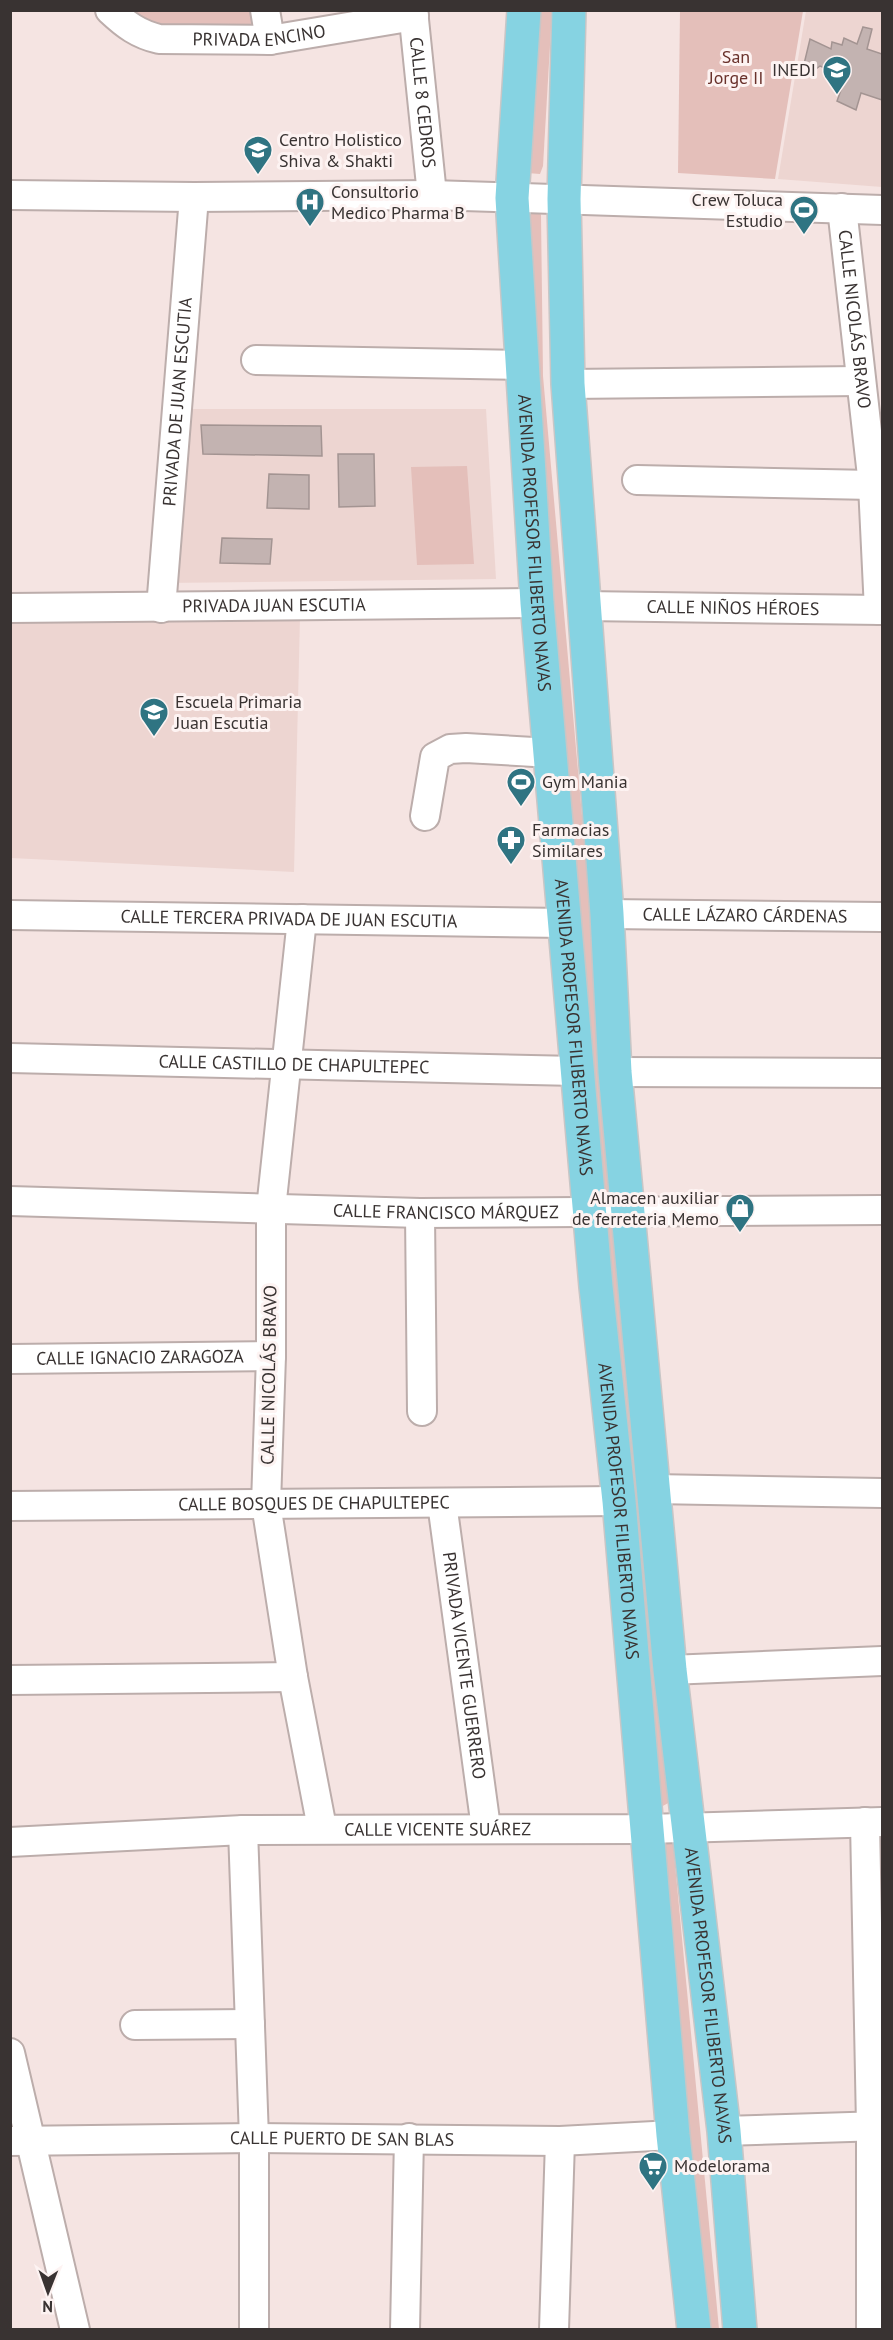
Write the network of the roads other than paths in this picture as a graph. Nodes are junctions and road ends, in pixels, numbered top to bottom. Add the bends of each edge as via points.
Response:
1 (110, 10) edge
2 (265, 10) edge
3 (524, 10) edge
4 (569, 10) edge
5 (413, 13) edge
6 (270, 40) junction
7 (10, 195) edge
8 (432, 195) junction
9 (194, 197) junction
10 (512, 198) junction
11 (564, 199) junction
12 (842, 208) junction
13 (882, 210) edge
14 (256, 360) dead end
15 (522, 365) junction
16 (861, 381) junction
17 (568, 384) junction
18 (637, 480) dead end
19 (873, 485) junction
20 (537, 603) junction
21 (583, 606) junction
22 (161, 608) junction
23 (10, 609) edge
24 (881, 610) edge
25 (551, 753) junction
26 (425, 816) dead end
27 (607, 914) junction
28 (10, 915) edge
29 (882, 917) edge
30 (302, 919) junction
31 (566, 923) junction
32 (10, 1058) edge
33 (286, 1064) junction
34 (578, 1071) junction
35 (615, 1072) junction
36 (882, 1073) edge
37 (10, 1202) edge
38 (272, 1209) junction
39 (882, 1210) edge
40 (591, 1212) junction
41 (627, 1212) junction
42 (420, 1213) junction
43 (271, 1356) junction
44 (10, 1359) edge
45 (422, 1411) dead end
46 (653, 1489) junction
47 (882, 1493) edge
48 (619, 1501) junction
49 (442, 1503) junction
50 (266, 1504) junction
51 (10, 1506) edge
52 (882, 1661) edge
53 (670, 1670) junction
54 (292, 1677) junction
55 (10, 1680) edge
56 (874, 1822) edge
57 (689, 1826) junction
58 (322, 1828) junction
59 (486, 1828) junction
60 (647, 1829) junction
61 (243, 1830) junction
62 (10, 1842) edge
63 (250, 2024) junction
64 (135, 2025) dead end
65 (10, 2053) edge
66 (877, 2126) edge
67 (724, 2131) junction
68 (673, 2135) junction
69 (254, 2138) junction
70 (409, 2138) junction
71 (21, 2141) edge
72 (560, 2141) junction
73 (75, 2330) edge
74 (254, 2330) edge
75 (405, 2330) edge
76 (554, 2330) edge
77 (694, 2330) edge
78 (740, 2330) edge
79 (871, 2330) edge

1 - 6 street, PRIVADA ENCINO via 142,35 159,39
2 - 6 street
3 - 10 main road, AVENIDA PROFESOR FILIBERTO NAVAS
4 - 11 main road, AVENIDA PROFESOR FILIBERTO NAVAS
5 - 6 street, PRIVADA ENCINO
5 - 8 street, CALLE 8 CEDROS
7 - 9 street
8 - 9 street
8 - 10 street
9 - 22 street, PRIVADA DE JUAN ESCUTIA
10 - 11 street
10 - 15 main road, AVENIDA PROFESOR FILIBERTO NAVAS
11 - 12 street
11 - 17 main road, AVENIDA PROFESOR FILIBERTO NAVAS
12 - 13 street
12 - 16 street, CALLE NICOLÁS BRAVO
14 - 15 street
15 - 20 main road, AVENIDA PROFESOR FILIBERTO NAVAS
16 - 17 street
16 - 19 street, CALLE NICOLÁS BRAVO
17 - 21 main road, AVENIDA PROFESOR FILIBERTO NAVAS
18 - 19 street
19 - 24 street, CALLE NICOLÁS BRAVO
20 - 22 street, PRIVADA JUAN ESCUTIA
20 - 25 main road, AVENIDA PROFESOR FILIBERTO NAVAS
21 - 24 street, CALLE NIÑOS HÉROES
21 - 27 main road, AVENIDA PROFESOR FILIBERTO NAVAS
22 - 23 street, PRIVADA JUAN ESCUTIA
25 - 26 street via 450,749 435,758
25 - 31 main road, AVENIDA PROFESOR FILIBERTO NAVAS
27 - 29 street, CALLE LÁZARO CÁRDENAS
27 - 35 main road, AVENIDA PROFESOR FILIBERTO NAVAS
28 - 30 street, CALLE TERCERA PRIVADA DE JUAN ESCUTIA
30 - 31 street, CALLE TERCERA PRIVADA DE JUAN ESCUTIA
30 - 33 street, CALLE NICOLÁS BRAVO
31 - 34 main road, AVENIDA PROFESOR FILIBERTO NAVAS
32 - 33 street, CALLE CASTILLO DE CHAPULTEPEC
33 - 34 street, CALLE CASTILLO DE CHAPULTEPEC
33 - 38 street, CALLE NICOLÁS BRAVO
34 - 40 main road, AVENIDA PROFESOR FILIBERTO NAVAS
35 - 36 street
35 - 41 main road, AVENIDA PROFESOR FILIBERTO NAVAS
37 - 38 street, CALLE FRANCISCO MÁRQUEZ
38 - 42 street, CALLE FRANCISCO MÁRQUEZ
38 - 43 street, CALLE NICOLÁS BRAVO
39 - 41 street, CALLE FRANCISCO MÁRQUEZ
40 - 41 street, CALLE FRANCISCO MÁRQUEZ
40 - 42 street, CALLE FRANCISCO MÁRQUEZ
40 - 48 main road, AVENIDA PROFESOR FILIBERTO NAVAS
41 - 46 main road, AVENIDA PROFESOR FILIBERTO NAVAS
42 - 45 street
43 - 44 street, CALLE IGNACIO ZARAGOZA
43 - 50 street, CALLE NICOLÁS BRAVO
46 - 47 street
46 - 53 main road, AVENIDA PROFESOR FILIBERTO NAVAS
48 - 49 street, CALLE BOSQUES DE CHAPULTEPEC
48 - 60 main road, AVENIDA PROFESOR FILIBERTO NAVAS
49 - 50 street, CALLE BOSQUES DE CHAPULTEPEC
49 - 59 street, PRIVADA VICENTE GUERRERO
50 - 51 street, CALLE BOSQUES DE CHAPULTEPEC
50 - 54 street, CALLE NICOLÁS BRAVO
52 - 53 street
53 - 57 main road, AVENIDA PROFESOR FILIBERTO NAVAS
54 - 55 street
54 - 58 street, CALLE NICOLÁS BRAVO
56 - 57 street, CALLE VICENTE SUÁREZ
56 - 66 street, CALLE VICENTE SUÁREZ
57 - 60 street, CALLE VICENTE SUÁREZ
57 - 67 main road, AVENIDA PROFESOR FILIBERTO NAVAS
58 - 59 street, CALLE VICENTE SUÁREZ
58 - 61 street, CALLE VICENTE SUÁREZ
59 - 60 street, CALLE VICENTE SUÁREZ
60 - 68 main road, AVENIDA PROFESOR FILIBERTO NAVAS
61 - 62 street, CALLE VICENTE SUÁREZ
61 - 63 street
63 - 64 street
63 - 69 street
65 - 71 street
66 - 67 street
66 - 79 street, CALLE VICENTE SUÁREZ
67 - 78 main road, AVENIDA PROFESOR FILIBERTO NAVAS
68 - 72 street, CALLE PUERTO DE SAN BLAS
68 - 77 main road, AVENIDA PROFESOR FILIBERTO NAVAS
69 - 70 street, CALLE PUERTO DE SAN BLAS
69 - 71 street, CALLE PUERTO DE SAN BLAS
69 - 74 street
70 - 72 street, CALLE PUERTO DE SAN BLAS
70 - 75 street
71 - 73 street
72 - 76 street

